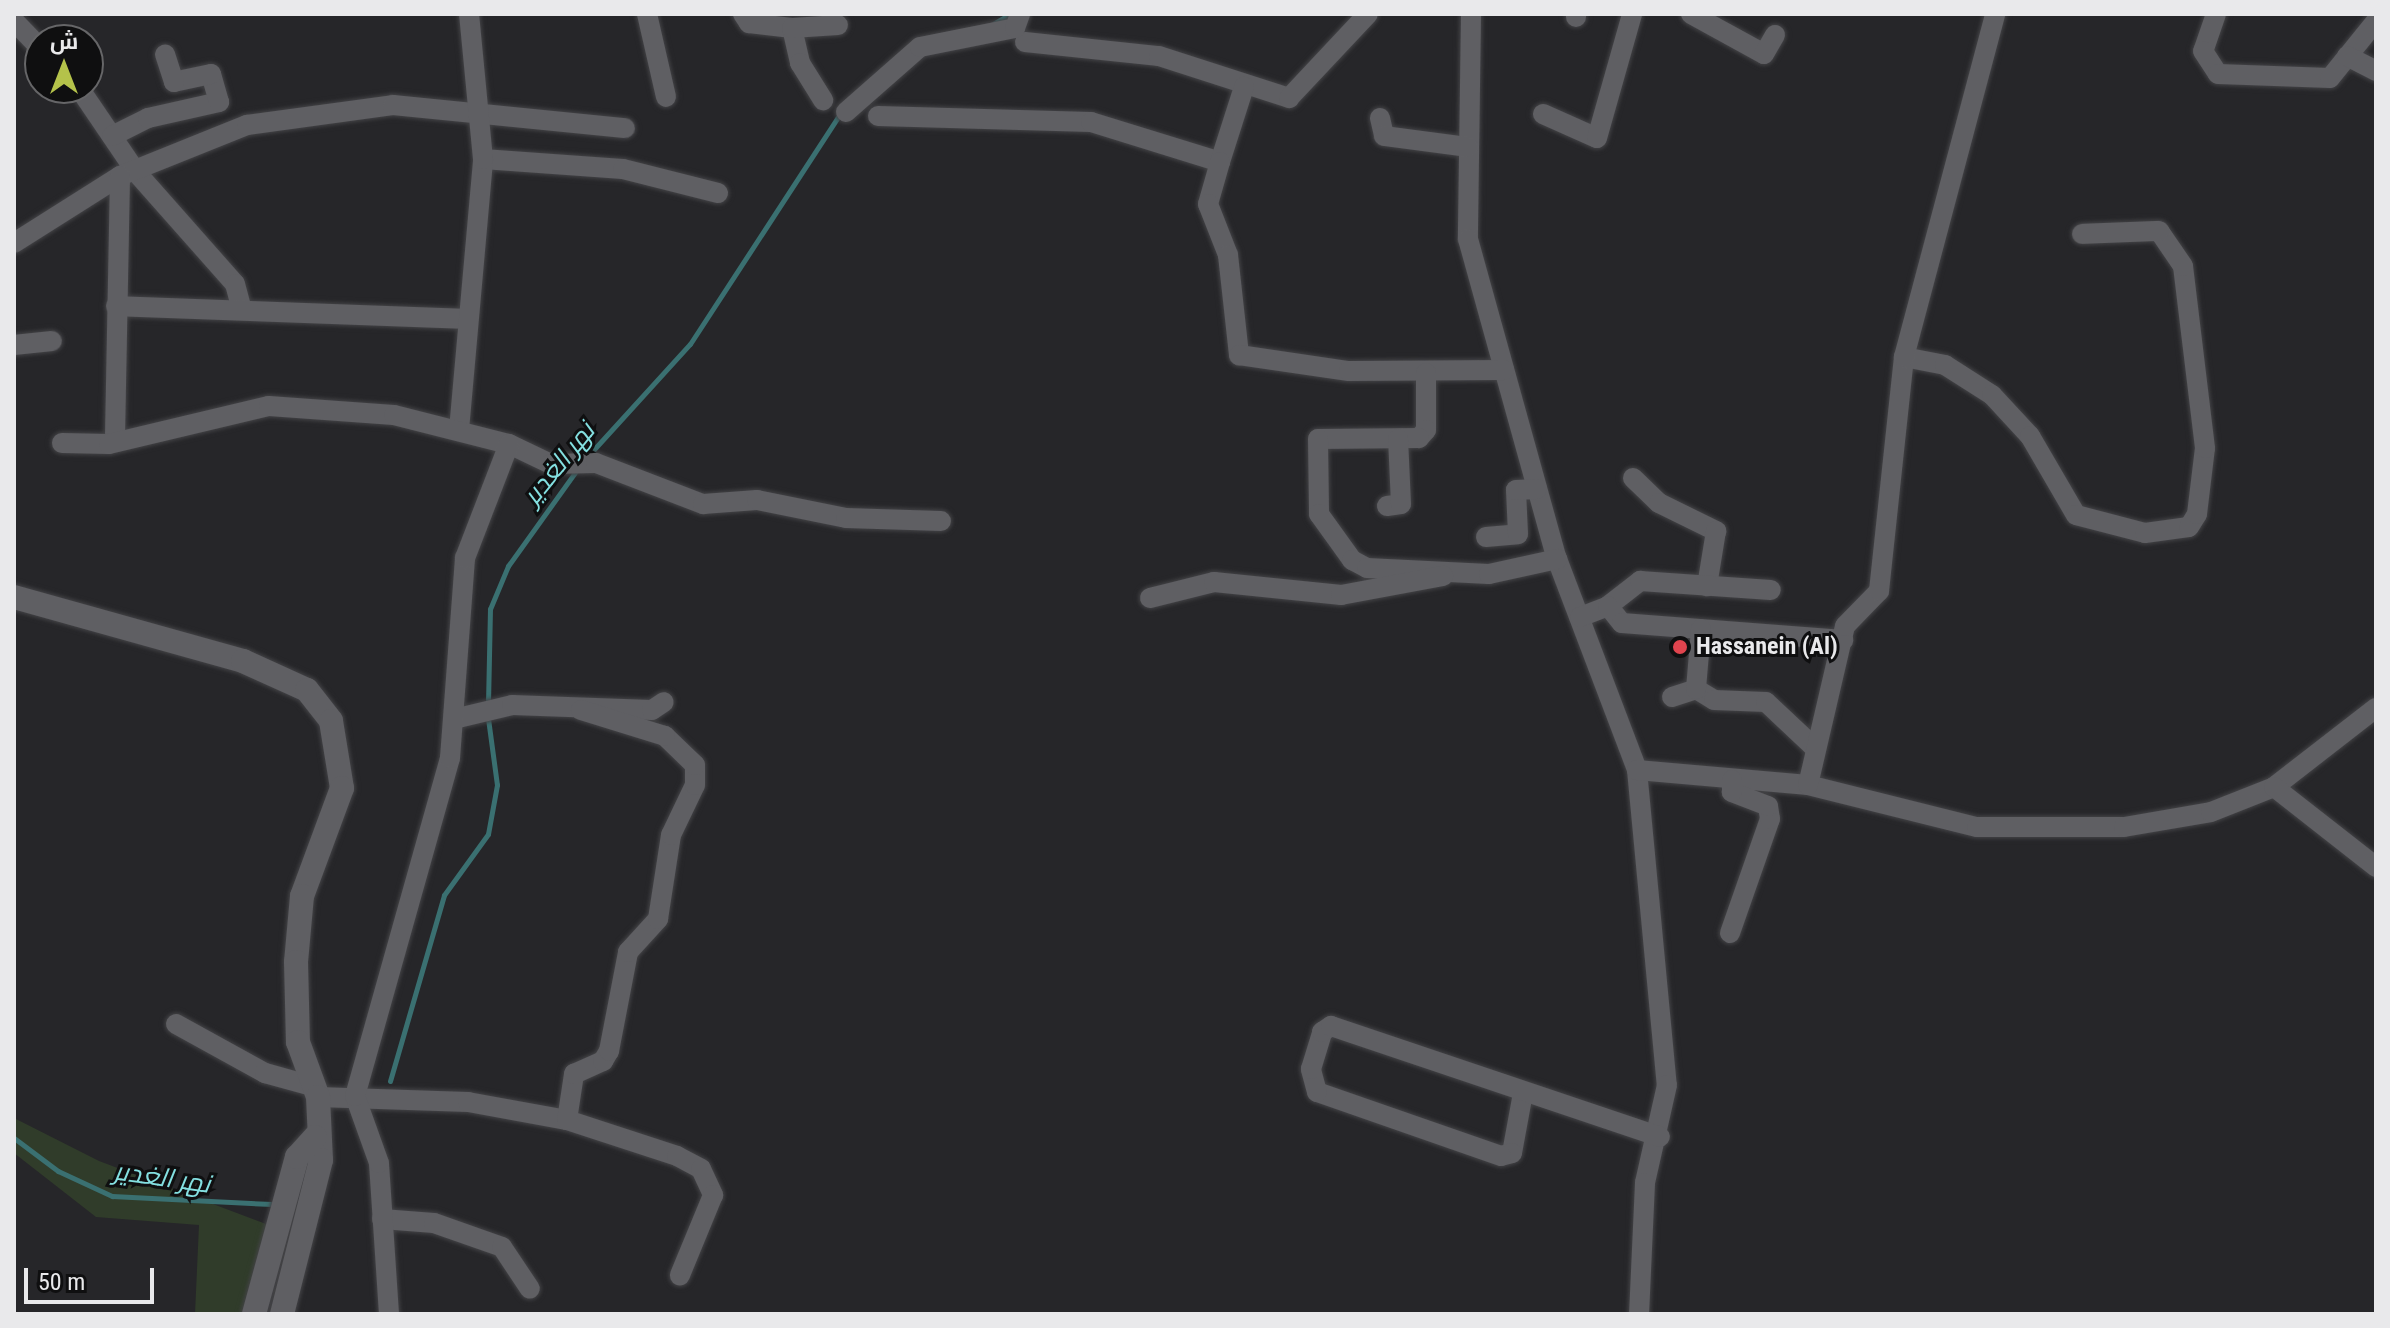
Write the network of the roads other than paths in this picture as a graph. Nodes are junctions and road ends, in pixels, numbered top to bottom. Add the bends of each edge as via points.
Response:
1 (469, 14) edge
2 (647, 14) edge
3 (743, 14) edge
4 (1020, 14) edge
5 (1368, 14) edge
6 (1471, 14) edge
7 (1632, 14) edge
8 (1691, 14) edge
9 (1995, 14) edge
10 (2216, 14) edge
11 (2376, 21) edge
12 (838, 25) dead end
13 (792, 28) junction
14 (1775, 35) dead end
15 (1025, 42) dead end
16 (165, 54) dead end
17 (2347, 56) junction
18 (2376, 71) edge
19 (1244, 87) junction
20 (666, 97) dead end
21 (823, 100) dead end
22 (90, 104) edge
23 (846, 112) dead end
24 (1543, 114) dead end
25 (483, 116) junction
26 (878, 116) dead end
27 (1380, 118) dead end
28 (625, 128) dead end
29 (112, 136) junction
30 (1468, 147) junction
31 (483, 159) junction
32 (1220, 162) junction
33 (128, 174) junction
34 (718, 193) dead end
35 (2082, 234) dead end
36 (14, 243) edge
37 (116, 306) junction
38 (242, 310) junction
39 (466, 319) junction
40 (52, 341) dead end
41 (14, 345) edge
42 (1904, 357) junction
43 (1504, 370) junction
44 (1426, 373) junction
45 (459, 430) junction
46 (115, 437) junction
47 (1398, 439) junction
48 (62, 443) dead end
49 (509, 444) junction
50 (1633, 478) dead end
51 (1537, 489) junction
52 (1387, 506) dead end
53 (941, 521) dead end
54 (1486, 537) dead end
55 (1557, 559) junction
56 (1447, 575) junction
57 (1707, 586) junction
58 (1771, 590) dead end
59 (14, 597) edge
60 (1150, 598) dead end
61 (1608, 606) junction
62 (1580, 617) junction
63 (1701, 629) junction
64 (1843, 640) junction
65 (1696, 689) junction
66 (1672, 697) dead end
67 (664, 702) dead end
68 (581, 710) junction
69 (475, 712) junction
70 (2373, 714) edge
71 (1815, 748) junction
72 (1637, 770) junction
73 (1732, 780) junction
74 (1808, 785) junction
75 (2274, 787) junction
76 (2376, 867) edge
77 (1730, 933) dead end
78 (176, 1024) dead end
79 (316, 1092) junction
80 (1523, 1093) junction
81 (355, 1096) junction
82 (567, 1120) junction
83 (315, 1137) junction
84 (1660, 1137) junction
85 (382, 1219) junction
86 (680, 1275) dead end
87 (530, 1289) dead end
88 (254, 1314) edge
89 (282, 1314) edge
90 (389, 1314) edge
91 (1639, 1314) edge

1 - 25 street
2 - 20 street
3 - 13 street via 749,23
4 - 23 street via 1012,29 920,47
5 - 19 street via 1289,98
6 - 30 street
7 - 24 street via 1597,138
8 - 14 street via 1764,54
9 - 42 street
10 - 17 street via 2203,51 2218,74 2330,78
11 - 17 street
12 - 13 street
13 - 21 street via 800,63
15 - 19 street via 1159,56
16 - 29 street via 174,82 211,74 219,102 148,118
17 - 18 street
19 - 32 street
22 - 29 street
25 - 28 street
25 - 31 street
25 - 33 street via 357,105 247,125
26 - 32 street via 1091,122
27 - 30 street via 1384,136
29 - 33 street
30 - 43 street via 1468,239
31 - 34 street via 623,169
31 - 39 street
32 - 44 street via 1208,204 1228,255 1239,355
33 - 36 street
33 - 37 street
33 - 38 street via 235,284
35 - 42 street via 2159,231 2183,266 2205,448 2197,514 2189,527 2145,533 2076,515 2030,436 1992,395 1945,365
37 - 38 street
37 - 46 street
38 - 39 street
39 - 45 street
40 - 41 street
42 - 64 street via 1881,581 1845,626
43 - 44 street
43 - 51 street
44 - 47 street via 1426,430 1419,438
45 - 46 street via 394,415 269,406
45 - 49 street
46 - 48 street via 109,444
47 - 52 street via 1401,504
47 - 56 street via 1318,439 1315,505 1359,565
49 - 53 street via 551,464 590,463 703,504 757,500 846,518
49 - 69 street via 465,558 454,645
50 - 57 street via 1659,503 1716,531
51 - 54 street via 1516,490 1518,534
51 - 55 street
55 - 56 street
55 - 62 street
56 - 60 street via 1341,595 1214,582
57 - 58 street
57 - 61 street via 1640,581
59 - 79 street via 190,641 285,678 321,702 342,776 305,885 299,927 298,1042
61 - 62 street
61 - 63 street via 1622,623
62 - 72 street
63 - 64 street
63 - 65 street
64 - 71 street
65 - 66 street
65 - 71 street via 1714,700 1766,702
67 - 68 street via 652,710
68 - 69 street
68 - 82 street via 665,736 695,765 695,785 671,835 658,919 628,952 609,1051 603,1061 574,1074
69 - 81 street
70 - 75 street
71 - 74 street
72 - 73 street
72 - 84 street via 1667,1085
73 - 74 street
73 - 77 street via 1732,792 1768,806 1770,819
74 - 75 street via 1931,820 2087,828 2186,818
75 - 76 street
78 - 79 street via 265,1073
79 - 81 street
79 - 83 street
80 - 80 street via 1512,1153 1501,1156 1317,1092 1311,1069 1322,1032 1331,1026
80 - 84 street
81 - 82 street via 468,1102
81 - 85 street via 379,1163
82 - 86 street via 701,1169 713,1195 710,1213
83 - 88 street via 297,1157
83 - 89 street via 318,1178
84 - 91 street via 1645,1183
85 - 87 street via 434,1223 502,1247
85 - 90 street

